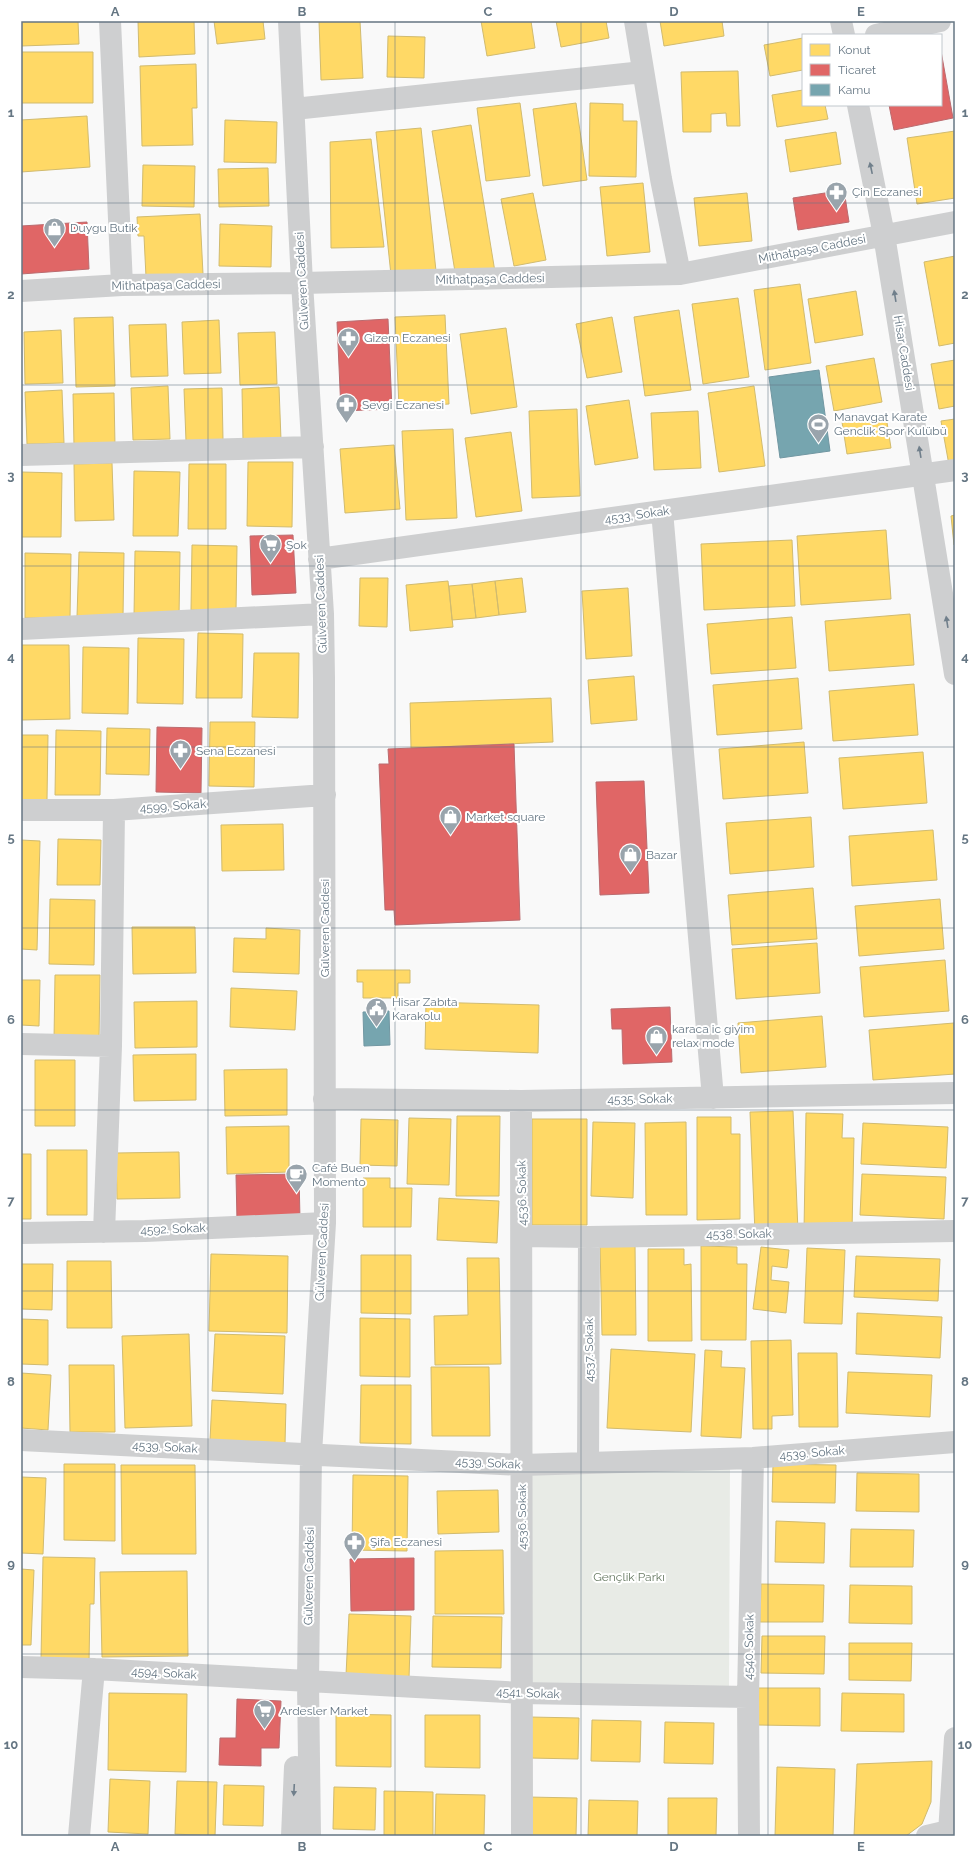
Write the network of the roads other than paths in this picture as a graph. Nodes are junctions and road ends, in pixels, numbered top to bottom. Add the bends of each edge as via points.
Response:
1 (110, 21) edge
2 (289, 21) edge
3 (635, 21) edge
4 (841, 21) edge
5 (940, 21) edge
6 (844, 34) edge
7 (881, 34) edge
8 (643, 72) junction
9 (858, 106) edge
10 (294, 109) junction
11 (955, 222) edge
12 (884, 235) junction
13 (680, 274) junction
14 (302, 283) junction
15 (122, 285) junction
16 (21, 291) edge
17 (313, 447) junction
18 (21, 455) edge
19 (955, 470) edge
20 (924, 474) junction
21 (662, 511) junction
22 (319, 559) junction
23 (323, 614) junction
24 (21, 629) edge
25 (955, 674) edge
26 (325, 795) junction
27 (21, 810) edge
28 (114, 810) junction
29 (21, 1044) edge
30 (111, 1046) junction
31 (955, 1093) edge
32 (713, 1098) junction
33 (324, 1099) junction
34 (521, 1101) junction
35 (325, 1223) junction
36 (955, 1230) edge
37 (104, 1232) junction
38 (21, 1233) edge
39 (522, 1236) junction
40 (589, 1237) junction
41 (21, 1440) edge
42 (955, 1442) edge
43 (311, 1454) junction
44 (753, 1458) junction
45 (588, 1463) junction
46 (522, 1466) junction
47 (21, 1667) edge
48 (94, 1669) junction
49 (304, 1682) junction
50 (522, 1693) junction
51 (748, 1697) junction
52 (955, 1738) edge
53 (952, 1834) edge
54 (79, 1836) edge
55 (292, 1836) edge
56 (310, 1836) edge
57 (522, 1836) edge
58 (749, 1836) edge
59 (927, 1836) edge

1 - 15 street
2 - 10 street, Gülveren Caddesi
3 - 8 street
4 - 6 street
5 - 7 street
8 - 10 street
8 - 13 street
12 -> 9 street, Hisar Caddesi
10 - 14 street, Gülveren Caddesi
11 - 12 street, Mithatpaşa Caddesi
12 - 13 street, Mithatpaşa Caddesi
20 -> 12 street, Hisar Caddesi
13 - 14 street, Mithatpaşa Caddesi
14 - 15 street, Mithatpaşa Caddesi
14 - 17 street, Gülveren Caddesi
15 - 16 street, Mithatpaşa Caddesi
17 - 18 street
17 - 22 street, Gülveren Caddesi
19 - 20 street, 4533, Sokak
20 - 21 street, 4533, Sokak
25 -> 20 street, Hisar Caddesi
21 - 22 street, 4533, Sokak
21 - 32 street
22 - 23 street, Gülveren Caddesi
23 - 24 street
23 - 26 street, Gülveren Caddesi
26 - 28 street, 4599, Sokak
26 - 33 street, Gülveren Caddesi
27 - 28 street, 4599, Sokak
28 - 30 street
29 - 30 street
30 - 37 street
31 - 32 street, 4535. Sokak
32 - 34 street, 4535. Sokak
33 - 34 street, 4535. Sokak
33 - 35 street, Gülveren Caddesi
34 - 39 street, 4536. Sokak
35 - 37 street, 4592. Sokak
35 - 43 street, Gülveren Caddesi
36 - 40 street, 4538. Sokak
37 - 38 street, 4592. Sokak
39 - 40 street, 4538. Sokak
39 - 46 street, 4536. Sokak
40 - 45 street, 4537. Sokak
41 - 43 street, 4539. Sokak
42 - 44 street, 4539. Sokak
43 - 46 street, 4539. Sokak
43 - 49 street, Gülveren Caddesi
44 - 45 street, 4539. Sokak
44 - 51 street, 4540. Sokak
45 - 46 street, 4539. Sokak
46 - 50 street, 4536. Sokak
47 - 48 street, 4594. Sokak
48 - 49 street, 4594. Sokak
48 - 54 street
49 - 50 street, 4541. Sokak
49 -> 55 street, Gülveren Caddesi
49 - 56 street, Gülveren Caddesi
50 - 51 street, 4541. Sokak
50 - 57 street, 4536. Sokak
51 - 58 street, 4540. Sokak
52 - 53 street
53 - 59 street via 939,1833

